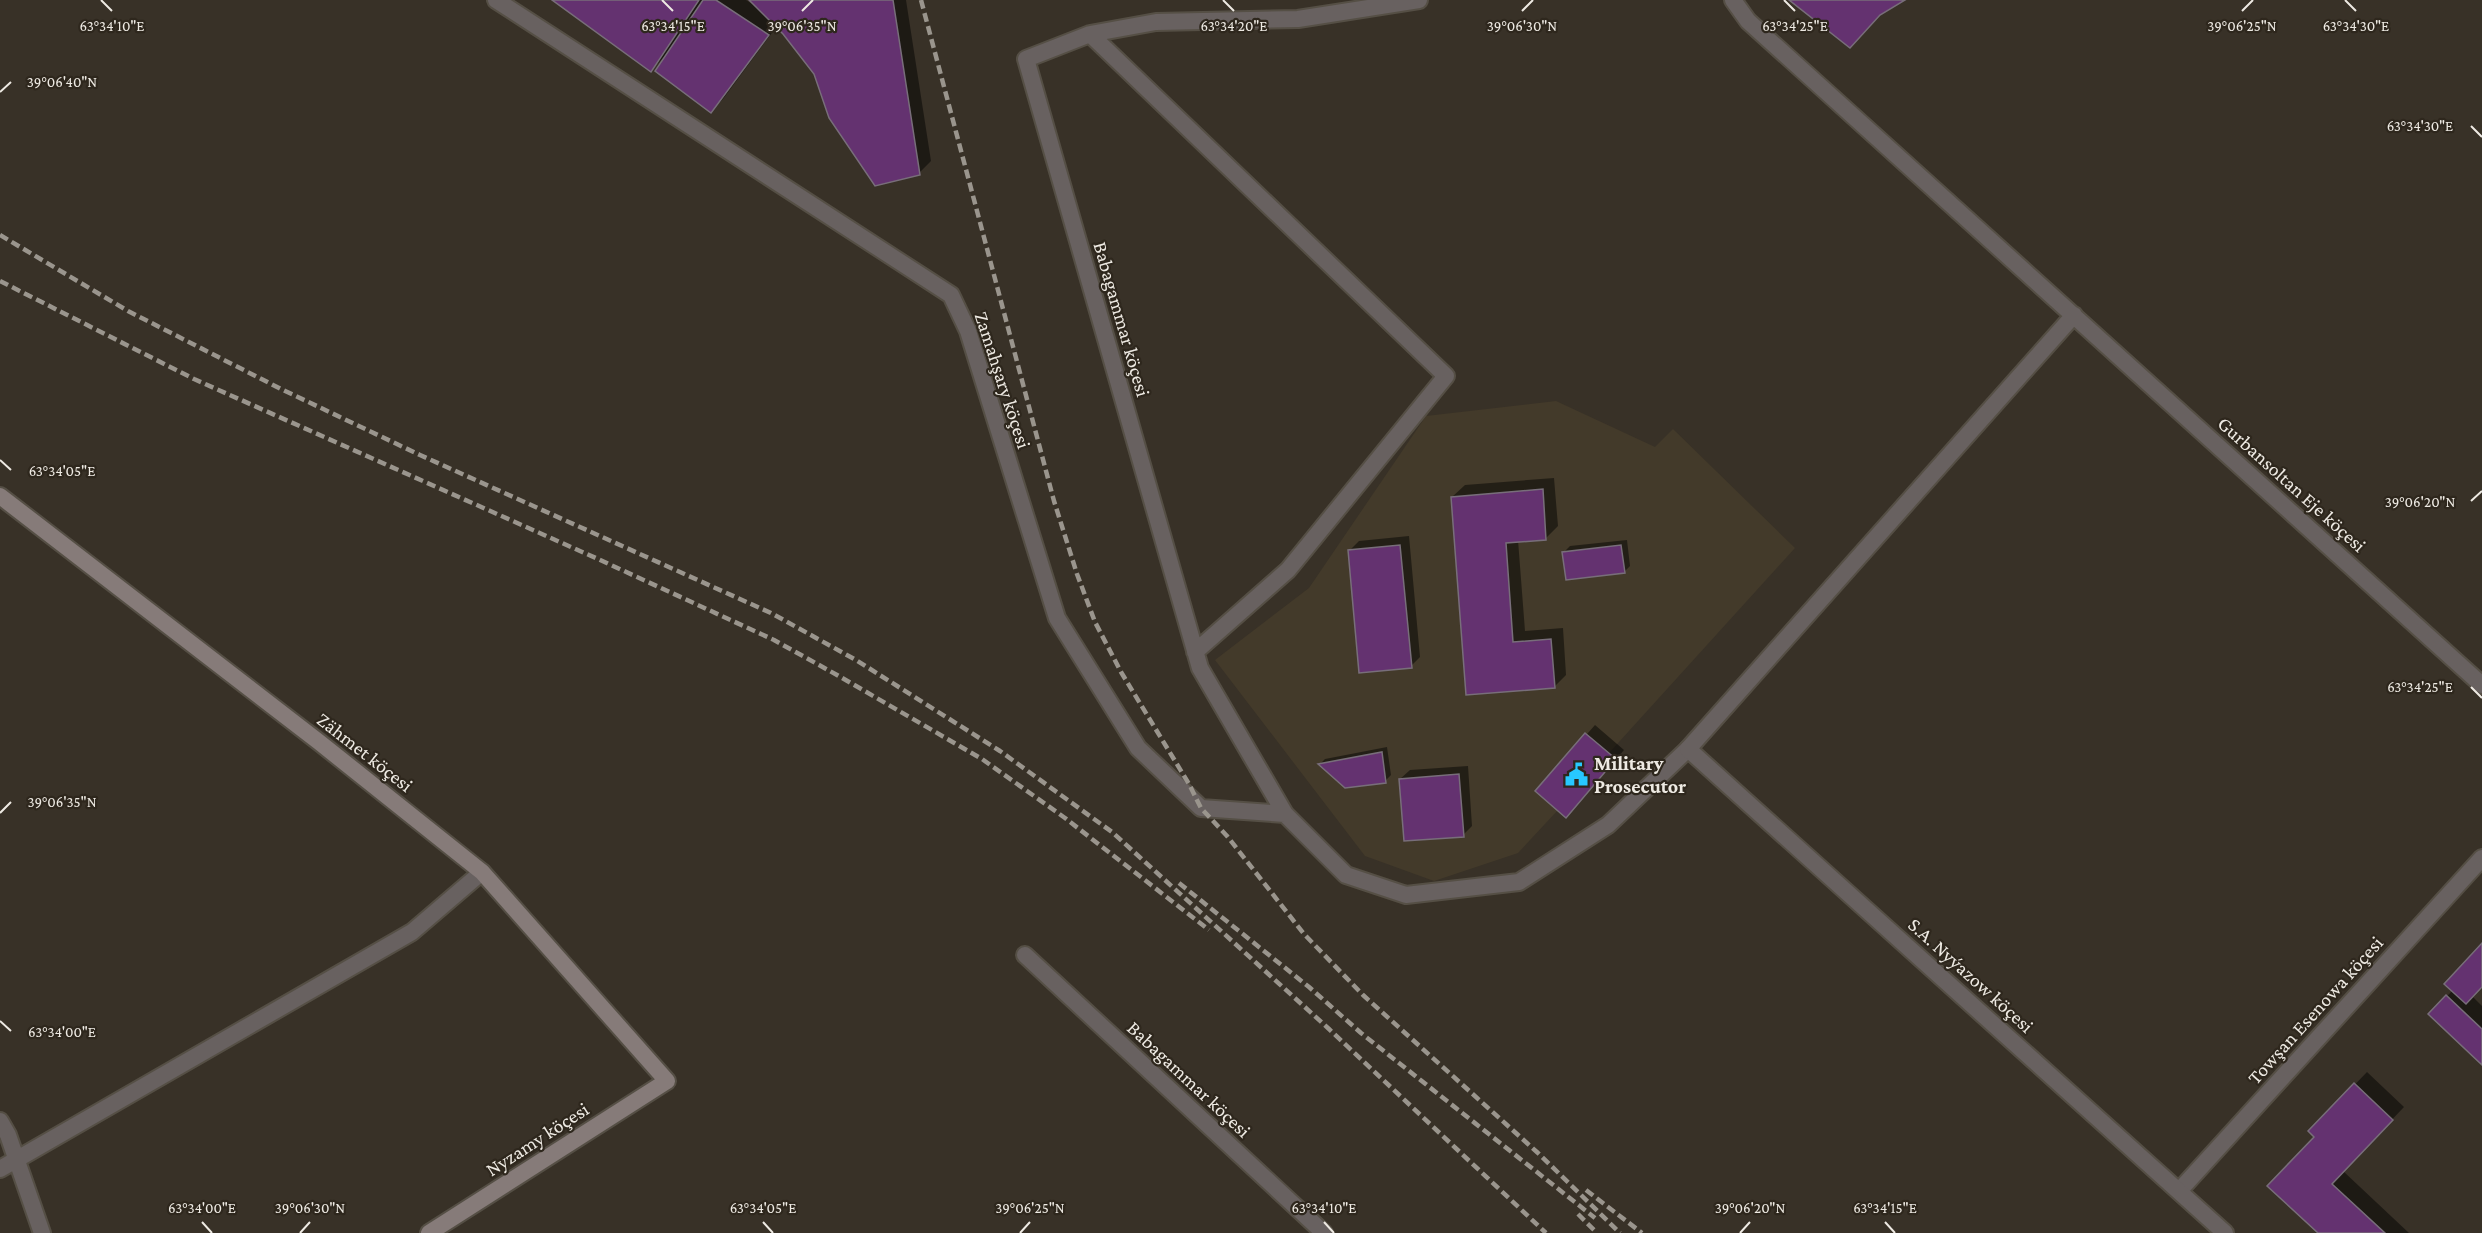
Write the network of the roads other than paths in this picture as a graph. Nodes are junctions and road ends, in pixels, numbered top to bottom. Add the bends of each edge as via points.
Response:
1 (496, 0) edge
2 (1419, 0) edge
3 (1733, 0) edge
4 (1090, 34) junction
5 (2074, 315) junction
6 (0, 496) edge
7 (1195, 652) junction
8 (2482, 685) edge
9 (1688, 749) junction
10 (1285, 814) junction
11 (2482, 858) edge
12 (482, 872) junction
13 (1025, 955) dead end
14 (667, 1081) joint
15 (0, 1121) edge
16 (15, 1160) junction
17 (0, 1169) edge
18 (2179, 1191) junction
19 (42, 1233) edge
20 (429, 1233) edge
21 (1324, 1233) edge
22 (2225, 1233) edge

1 - 10 street, Zamahşary köçesi via 951,295 968,331 1057,618 1138,748 1201,808
2 - 4 street, Babagammar köçesi via 1298,19 1156,22
3 - 5 street, Gurbansoltan Eje köçesi via 1748,21
4 - 7 street, Babagammar köçesi via 1026,59
4 - 7 street via 1446,376 1288,570
5 - 8 street, Gurbansoltan Eje köçesi
5 - 9 street
6 - 12 main road, Zähmet köçesi
7 - 10 street, Babagammar köçesi via 1200,668
9 - 10 street, Babagammar köçesi via 1608,825 1519,882 1406,895 1346,875
9 - 18 street, S.A. Nyýazow köçesi
11 - 18 street, Towşan Esenowa köçesi
12 - 14 main road, Zähmet köçesi
12 - 16 street via 412,932
13 - 21 street, Babagammar köçesi
14 - 20 main road, Nyzamy köçesi
15 - 16 street
16 - 17 street
16 - 19 street
18 - 22 street, S.A. Nyýazow köçesi

